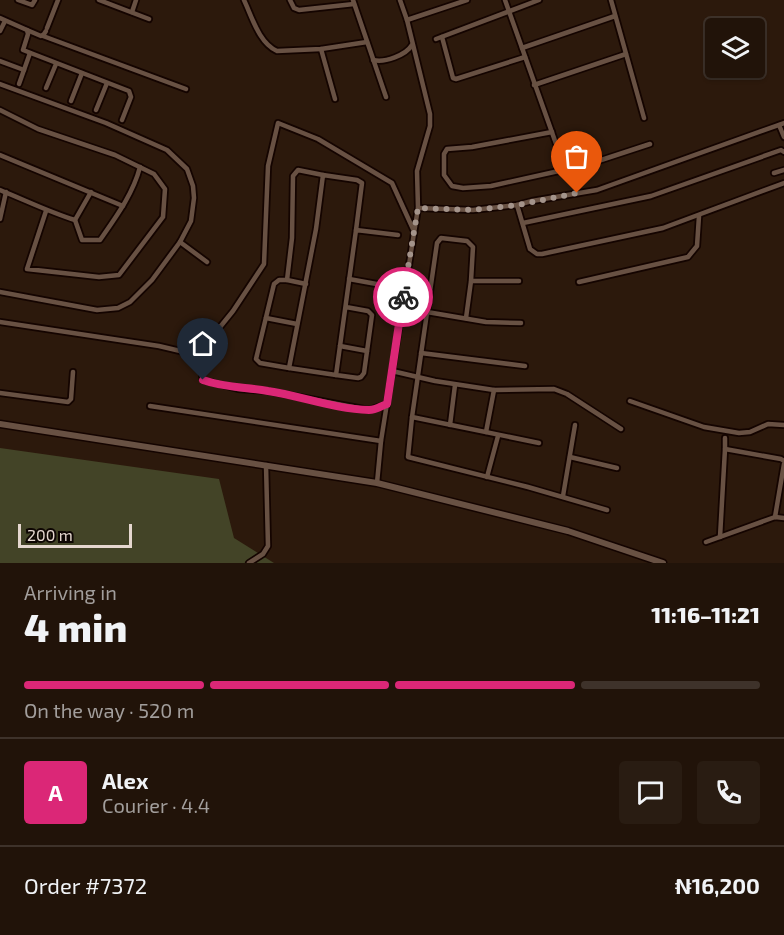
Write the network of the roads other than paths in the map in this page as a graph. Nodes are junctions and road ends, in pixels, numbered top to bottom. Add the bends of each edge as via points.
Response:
1 (18, 0) edge
2 (35, 0) edge
3 (58, 0) edge
4 (99, 0) edge
5 (136, 0) edge
6 (244, 0) edge
7 (290, 0) edge
8 (400, 0) edge
9 (467, 0) edge
10 (505, 0) edge
11 (539, 0) edge
12 (611, 0) edge
13 (353, 2) edge
14 (132, 12) junction
15 (509, 12) junction
16 (615, 16) junction
17 (0, 18) edge
18 (149, 19) dead end
19 (407, 20) junction
20 (5, 21) junction
21 (27, 30) junction
22 (45, 31) junction
23 (0, 32) edge
24 (367, 42) junction
25 (412, 45) junction
26 (522, 48) junction
27 (321, 49) junction
28 (30, 53) junction
29 (626, 54) junction
30 (525, 57) junction
31 (373, 60) junction
32 (0, 61) edge
33 (56, 64) junction
34 (24, 70) junction
35 (82, 73) junction
36 (107, 83) junction
37 (0, 84) edge
38 (19, 84) dead end
39 (534, 85) junction
40 (46, 88) dead end
41 (186, 89) dead end
42 (386, 97) dead end
43 (335, 99) dead end
44 (71, 101) dead end
45 (0, 110) edge
46 (96, 110) dead end
47 (644, 118) dead end
48 (122, 120) dead end
49 (781, 124) edge
50 (552, 132) junction
51 (784, 137) edge
52 (650, 144) dead end
53 (784, 152) edge
54 (0, 155) edge
55 (140, 167) junction
56 (565, 169) junction
57 (784, 170) edge
58 (774, 173) dead end
59 (323, 175) junction
60 (784, 183) edge
61 (0, 190) edge
62 (6, 192) junction
63 (91, 192) junction
64 (518, 205) junction
65 (123, 206) junction
66 (418, 208) junction
67 (46, 211) junction
68 (699, 216) junction
69 (0, 219) edge
70 (75, 220) junction
71 (523, 223) junction
72 (356, 230) junction
73 (414, 231) junction
74 (398, 235) dead end
75 (180, 242) junction
76 (207, 262) dead end
77 (349, 279) junction
78 (287, 280) junction
79 (471, 281) junction
80 (519, 281) dead end
81 (579, 282) dead end
82 (306, 284) junction
83 (404, 289) junction
84 (0, 292) edge
85 (346, 307) junction
86 (428, 312) junction
87 (266, 318) junction
88 (466, 318) junction
89 (0, 322) edge
90 (521, 323) dead end
91 (297, 324) junction
92 (340, 346) junction
93 (367, 351) junction
94 (422, 353) junction
95 (202, 359) junction
96 (525, 366) dead end
97 (288, 368) junction
98 (392, 371) junction
99 (73, 372) dead end
100 (336, 375) junction
101 (418, 378) junction
102 (455, 385) junction
103 (494, 390) junction
104 (0, 393) edge
105 (630, 401) dead end
106 (387, 404) junction
107 (150, 406) dead end
108 (412, 417) junction
109 (0, 424) edge
110 (450, 425) junction
111 (784, 425) edge
112 (575, 426) dead end
113 (621, 429) dead end
114 (486, 432) junction
115 (498, 436) junction
116 (725, 438) dead end
117 (381, 441) junction
118 (539, 443) dead end
119 (725, 449) junction
120 (570, 458) junction
121 (784, 463) edge
122 (266, 465) junction
123 (617, 468) dead end
124 (487, 477) junction
125 (377, 483) junction
126 (563, 496) junction
127 (608, 510) dead end
128 (775, 517) junction
129 (784, 518) edge
130 (720, 537) junction
131 (706, 542) dead end
132 (249, 563) edge
133 (663, 563) edge

1 - 2 street via 29,6
3 - 22 street
4 - 14 street
5 - 14 street
6 - 27 street via 271,48
7 - 13 street via 299,10
8 - 19 street
9 - 19 street
10 - 15 street
11 - 15 street
12 - 16 street
13 - 24 street
14 - 18 street
15 - 26 street
15 - 30 street via 439,38 453,78
16 - 26 street
16 - 29 street
17 - 20 street
19 - 25 street
20 - 21 street
20 - 23 street
21 - 22 street
21 - 28 street via 22,48
22 - 41 street
24 - 27 street
24 - 31 street
25 - 31 street via 406,53
25 - 66 street via 430,124 417,171
26 - 30 street
27 - 43 street
28 - 33 street
28 - 34 street
29 - 39 street
29 - 47 street
30 - 39 street
31 - 42 street
32 - 34 street
33 - 35 street
33 - 40 street
34 - 38 street
35 - 36 street
35 - 44 street
36 - 46 street
36 - 48 street via 130,92
37 - 75 street via 106,123 167,150 179,160 191,179 194,198 191,221
39 - 50 street
45 - 55 street via 38,129 115,154
49 - 51 street
49 - 64 street via 597,190
50 - 56 street
50 - 56 street via 447,149 444,175 453,186 463,188 491,186
52 - 56 street
53 - 71 street via 651,196
54 - 63 street
55 - 65 street
55 - 67 street via 154,174 165,189 163,217 119,275 99,277 27,269
57 - 58 street
59 - 72 street via 362,183
59 - 78 street via 298,170 293,173
59 - 82 street
60 - 68 street
61 - 62 street
62 - 67 street
62 - 69 street
63 - 65 street
63 - 70 street
64 - 66 street via 473,210
64 - 71 street
65 - 70 street via 100,240 82,240
66 - 73 street
67 - 70 street
68 - 71 street via 648,232 542,254 530,249
68 - 81 street via 697,246 688,257
72 - 74 street
72 - 77 street
73 - 83 street
73 - 95 street via 392,183 318,139 278,123 268,166 264,264 216,332
75 - 76 street
75 - 84 street via 152,280 130,303 118,309 91,309
77 - 83 street
77 - 85 street
78 - 82 street
78 - 87 street via 274,284
79 - 80 street
79 - 86 street via 471,245 441,238 437,243
79 - 88 street
82 - 91 street
83 - 98 street
85 - 92 street
85 - 93 street via 371,313
86 - 88 street
86 - 94 street
87 - 91 street
87 - 97 street via 256,359
88 - 90 street
89 - 95 street via 159,346
91 - 97 street
92 - 93 street
92 - 100 street
93 - 100 street via 361,377
94 - 96 street
94 - 101 street
95 - 106 street via 203,380 235,388 369,410
97 - 100 street
98 - 101 street
98 - 106 street
99 - 104 street via 68,402
101 - 102 street
101 - 108 street
102 - 103 street
102 - 110 street
103 - 113 street via 561,391
103 - 114 street
105 - 111 street via 704,427 739,433 768,424
106 - 117 street
107 - 117 street
108 - 110 street
108 - 124 street via 408,457
109 - 122 main road
110 - 114 street
112 - 120 street
114 - 115 street
115 - 118 street
115 - 124 street
116 - 119 street
117 - 125 street
119 - 121 street via 781,459
119 - 130 street
120 - 123 street
120 - 126 street
121 - 128 street
122 - 125 main road
122 - 132 street via 268,546
124 - 126 street
125 - 133 main road via 568,531
126 - 127 street
128 - 129 street
128 - 130 street
130 - 131 street

